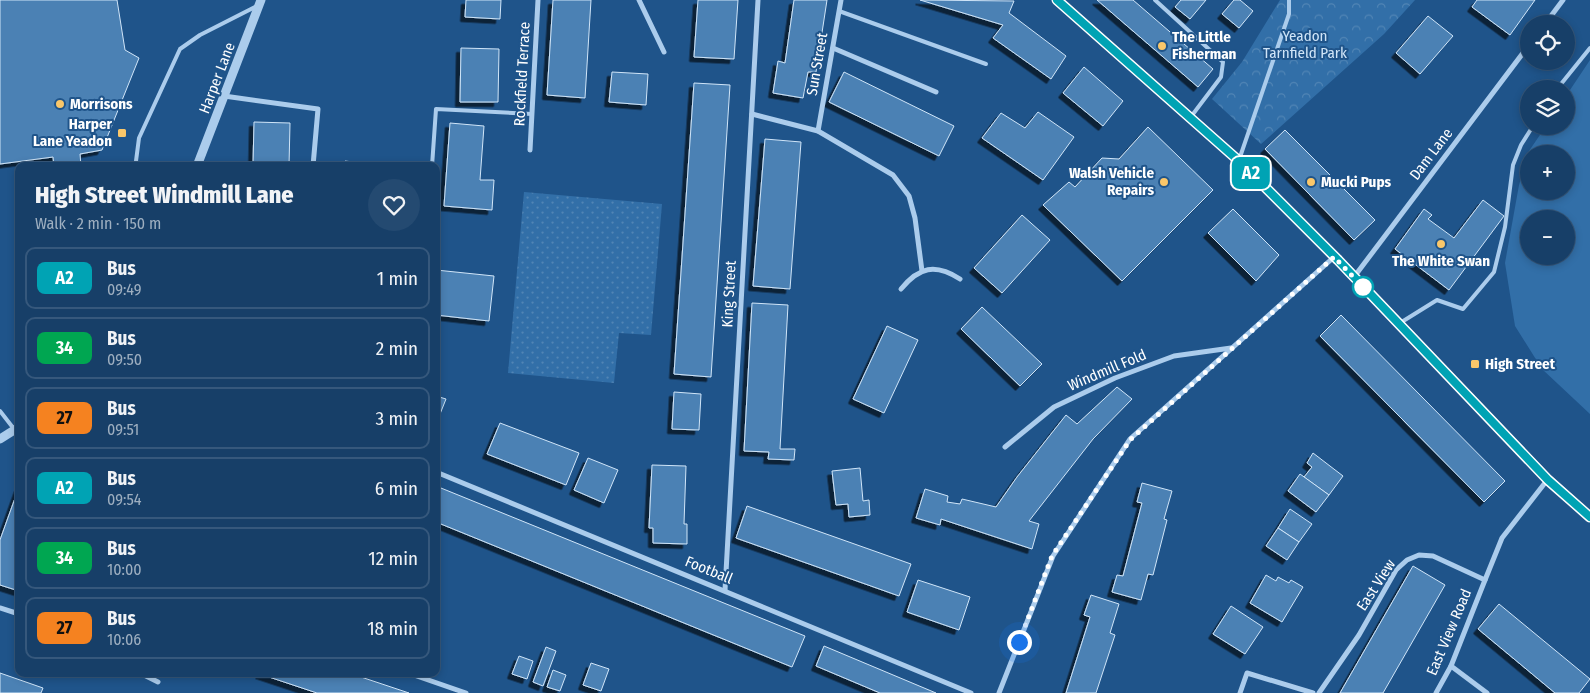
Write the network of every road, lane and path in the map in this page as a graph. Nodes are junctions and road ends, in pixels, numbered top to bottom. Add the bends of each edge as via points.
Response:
1 (538, 0) edge
2 (639, 0) edge
3 (758, 0) edge
4 (841, 0) edge
5 (1057, 0) edge
6 (1155, 0) edge
7 (1289, 0) edge
8 (1563, 0) edge
9 (260, 2) edge
10 (839, 11) junction
11 (1552, 15) edge
12 (833, 48) junction
13 (1590, 48) edge
14 (664, 52) dead end
15 (1520, 57) edge
16 (986, 64) dead end
17 (1565, 80) edge
18 (936, 92) dead end
19 (224, 96) junction
20 (532, 114) junction
21 (752, 114) junction
22 (1190, 118) junction
23 (818, 131) junction
24 (1527, 135) edge
25 (530, 150) dead end
26 (1239, 161) junction
27 (136, 162) edge
28 (199, 162) edge
29 (313, 162) edge
30 (432, 162) edge
31 (1334, 257) junction
32 (922, 271) junction
33 (1354, 277) junction
34 (960, 279) dead end
35 (901, 289) dead end
36 (1398, 324) junction
37 (1233, 348) junction
38 (0, 412) edge
39 (15, 427) edge
40 (15, 430) edge
41 (0, 439) edge
42 (1005, 447) dead end
43 (440, 474) edge
44 (1548, 480) junction
45 (1590, 517) edge
46 (1484, 580) junction
47 (725, 590) junction
48 (0, 608) edge
49 (15, 613) edge
50 (1451, 666) junction
51 (148, 677) edge
52 (419, 677) edge
53 (158, 682) dead end
54 (466, 693) edge
55 (971, 693) edge
56 (999, 693) edge
57 (1240, 693) edge
58 (1312, 693) edge
59 (1320, 693) edge
60 (1436, 693) edge
61 (1487, 693) edge

1 - 20 street, Rockfield Terrace
2 - 14 street
3 - 21 street, King Street
4 - 10 street, Sun Street
5 - 22 street
6 - 22 lane via 1223,62 1222,77
7 - 26 lane via 1289,14
8 - 11 street
9 - 19 street, Harper Lane
9 - 27 lane via 180,49 139,138
10 - 12 street, Sun Street
10 - 16 lane
12 - 18 street
12 - 23 street, Sun Street
13 - 17 lane
15 - 33 street, Dam Lane
19 - 28 street, Harper Lane
19 - 29 street via 318,109
20 - 25 street, Rockfield Terrace
20 - 30 lane via 436,109
21 - 23 street
21 - 47 street, King Street
22 - 26 street
23 - 32 street via 893,175 909,196
24 - 36 lane via 1513,165 1505,227 1494,272 1463,309 1436,300
26 - 31 street
31 - 33 street
31 - 37 street
32 - 34 street via 939,269
32 - 35 street
33 - 36 street
36 - 44 street
37 - 42 street, Windmill Fold via 1174,356 1115,378 1054,407
37 - 56 street via 1130,440 1052,556
38 - 39 lane
40 - 41 street
43 - 47 street, Football
44 - 45 street
44 - 46 street via 1502,538
46 - 50 street, East View Road
46 - 59 street, East View via 1433,556 1419,554 1407,560 1396,570 1359,635
47 - 55 street, Football
48 - 49 street
50 - 60 street, East View Road
50 - 61 street
51 - 53 street
52 - 54 street
57 - 58 street via 1247,673

